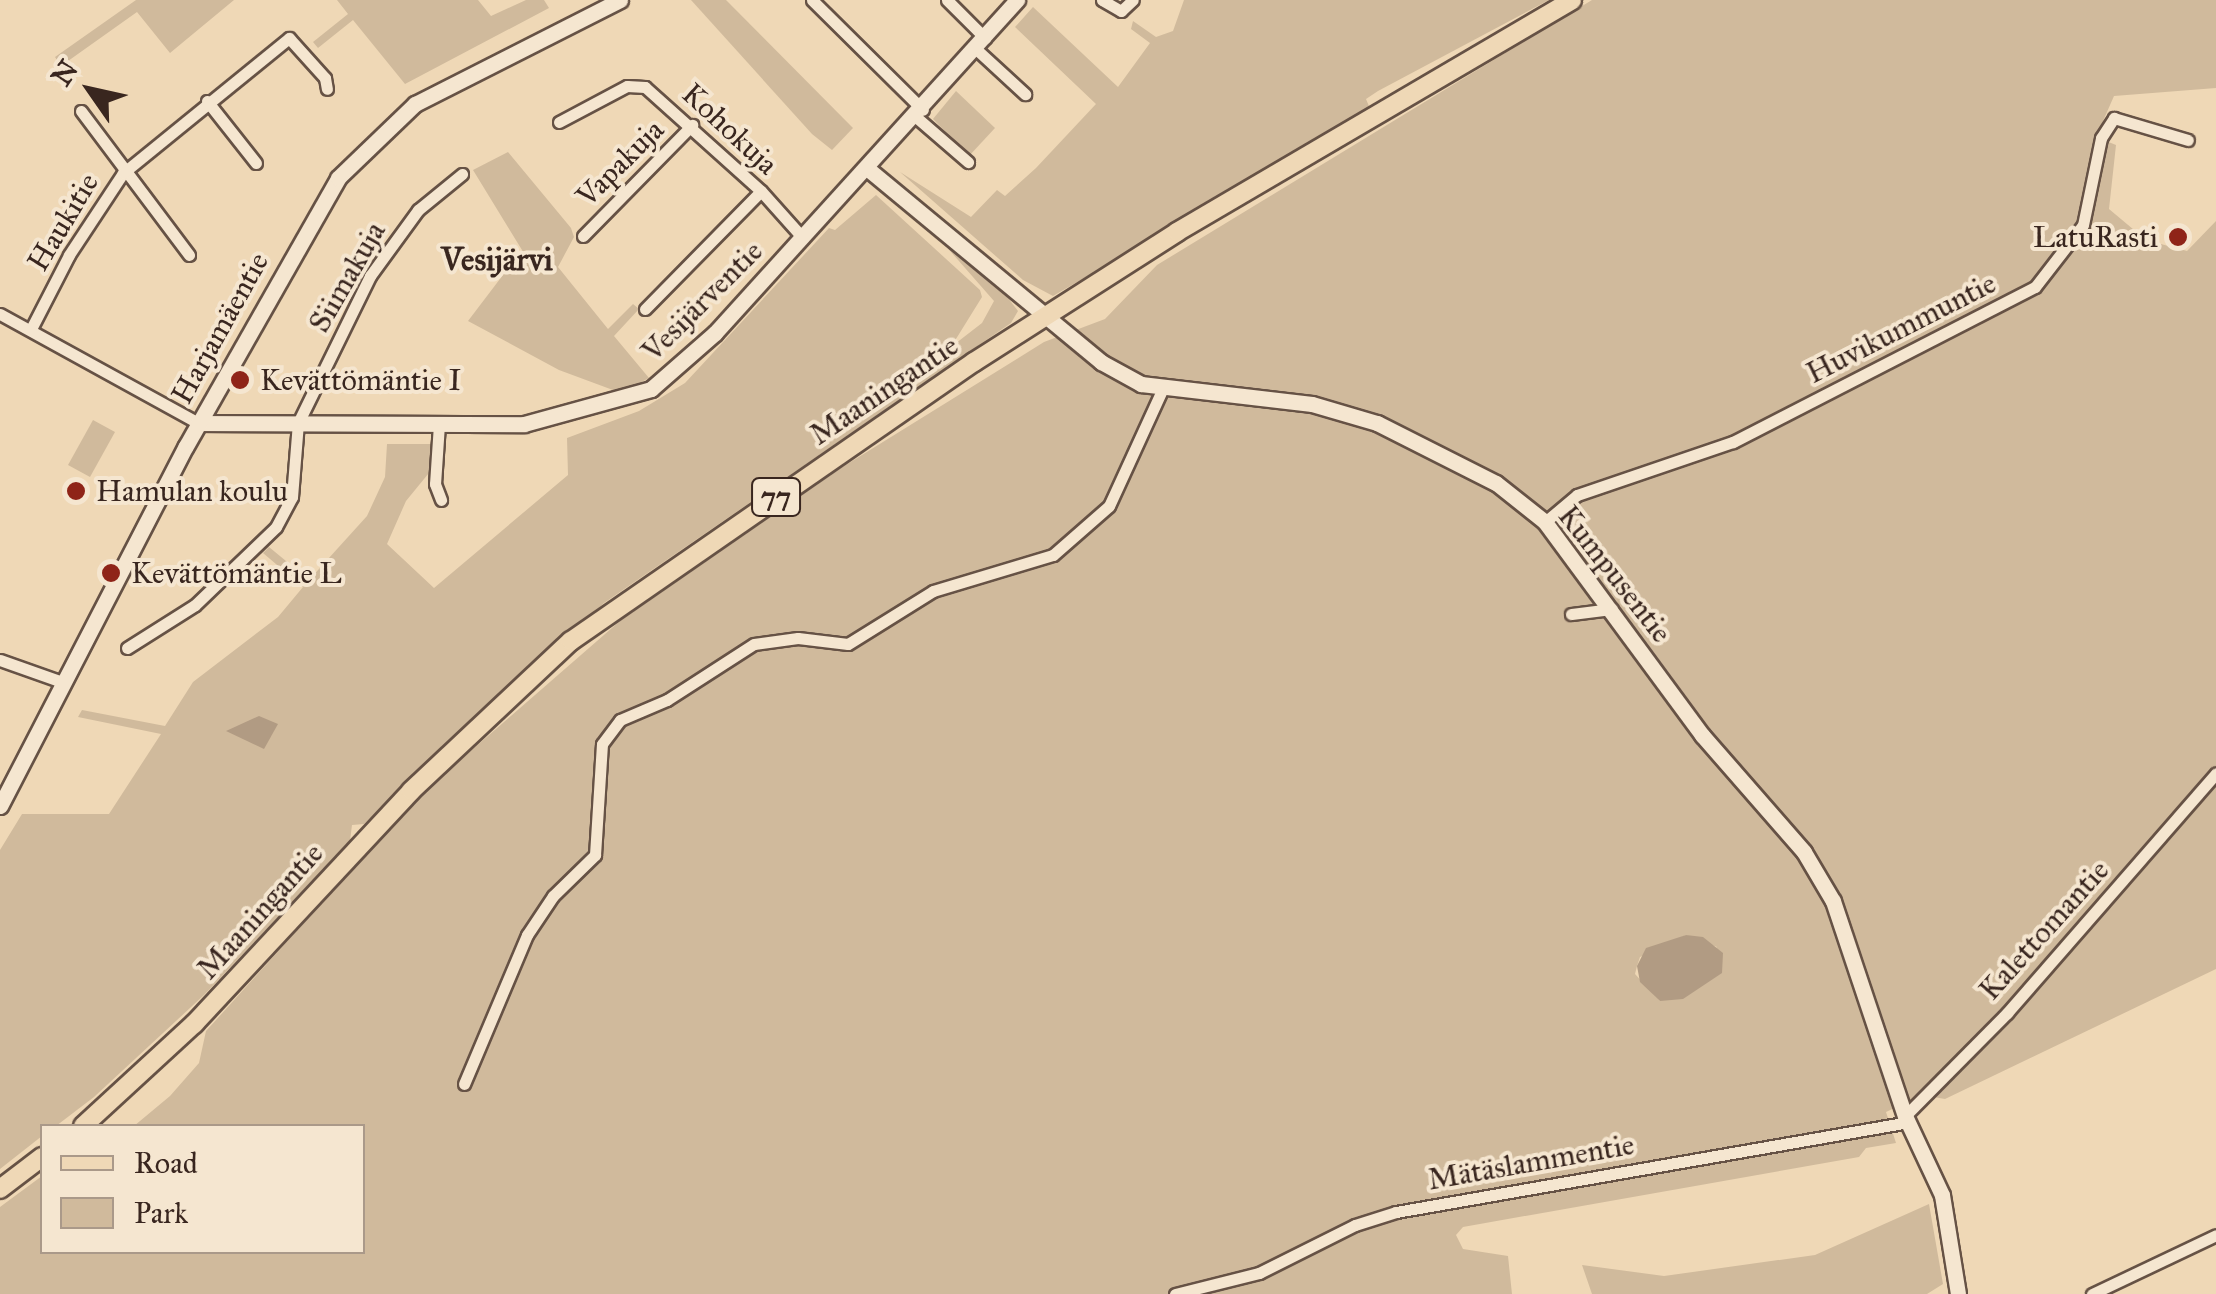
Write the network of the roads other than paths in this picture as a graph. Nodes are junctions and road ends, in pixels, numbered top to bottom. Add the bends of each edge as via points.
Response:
1 (620, 0) edge
2 (812, 0) edge
3 (947, 0) edge
4 (1017, 0) edge
5 (1102, 0) edge
6 (1133, 0) edge
7 (1572, 0) edge
8 (287, 25) dead end
9 (289, 38) junction
10 (980, 44) junction
11 (327, 89) dead end
12 (1026, 94) dead end
13 (208, 101) junction
14 (80, 110) dead end
15 (920, 114) junction
16 (558, 122) dead end
17 (692, 126) junction
18 (2188, 140) dead end
19 (968, 162) dead end
20 (256, 163) dead end
21 (868, 169) junction
22 (123, 173) junction
23 (462, 174) dead end
24 (761, 190) junction
25 (583, 236) dead end
26 (803, 238) junction
27 (189, 255) dead end
28 (646, 308) dead end
29 (0, 314) edge
30 (1046, 318) junction
31 (30, 329) junction
32 (1163, 388) junction
33 (198, 423) junction
34 (298, 423) junction
35 (440, 424) junction
36 (441, 500) dead end
37 (1546, 522) junction
38 (1612, 610) junction
39 (1572, 614) dead end
40 (127, 648) dead end
41 (0, 660) edge
42 (62, 682) junction
43 (2216, 773) edge
44 (0, 806) edge
45 (464, 1084) dead end
46 (1907, 1119) junction
47 (86, 1124) edge
48 (40, 1159) edge
49 (0, 1189) edge
50 (2216, 1235) edge
51 (1174, 1294) edge
52 (1958, 1294) edge
53 (2092, 1294) edge

1 - 33 street, Harjamäentie via 461,74 376,137 309,222
2 - 15 street
3 - 10 street
4 - 10 street, Vesijärventie
5 - 6 street via 1121,11
7 - 30 main road, Maaningantie / 77 via 1177,232
8 - 9 street
9 - 11 street
9 - 13 street, Haukitie
10 - 12 street
10 - 15 street, Vesijärventie
13 - 20 street
13 - 22 street, Haukitie
14 - 22 street
15 - 19 street
15 - 21 street, Vesijärventie
16 - 17 street, Kohokuja via 636,86
17 - 24 street, Kohokuja
17 - 25 street, Vapakuja
18 - 37 street, Huvikummuntie via 2114,118 2101,138 2083,225 2035,287 1733,442 1577,494
21 - 26 street, Vesijärventie
21 - 30 street, Kumpusentie
22 - 27 street
22 - 31 street, Haukitie
23 - 34 street, Siimakuja via 389,243
24 - 26 street, Kohokuja
24 - 28 street
26 - 35 street, Vesijärventie via 652,389 524,424
29 - 31 street
30 - 32 street, Kumpusentie via 1101,362
30 - 47 main road, Maaningantie / 77 via 571,641 411,791 194,1024
31 - 33 street
32 - 37 street, Kumpusentie via 1312,404 1376,423 1482,475
32 - 45 street via 1109,506 1053,555 932,591 848,644 798,638 754,644 667,700 620,720 602,744 595,855 553,896 528,935
33 - 34 street, Vesijärventie
33 - 42 street, Harjamäentie
34 - 35 street, Vesijärventie
34 - 40 street via 292,497 276,527 195,605
35 - 36 street via 435,484
37 - 38 street, Kumpusentie
38 - 39 street
38 - 46 street, Kumpusentie via 1702,735 1804,852 1833,901
41 - 42 street
42 - 44 street, Harjamäentie
43 - 46 street, Kalettomantie
46 - 51 street, Mätäslammentie via 1396,1212 1259,1273
46 - 52 street, Kumpusentie via 1942,1194
48 - 49 main road
50 - 53 street

